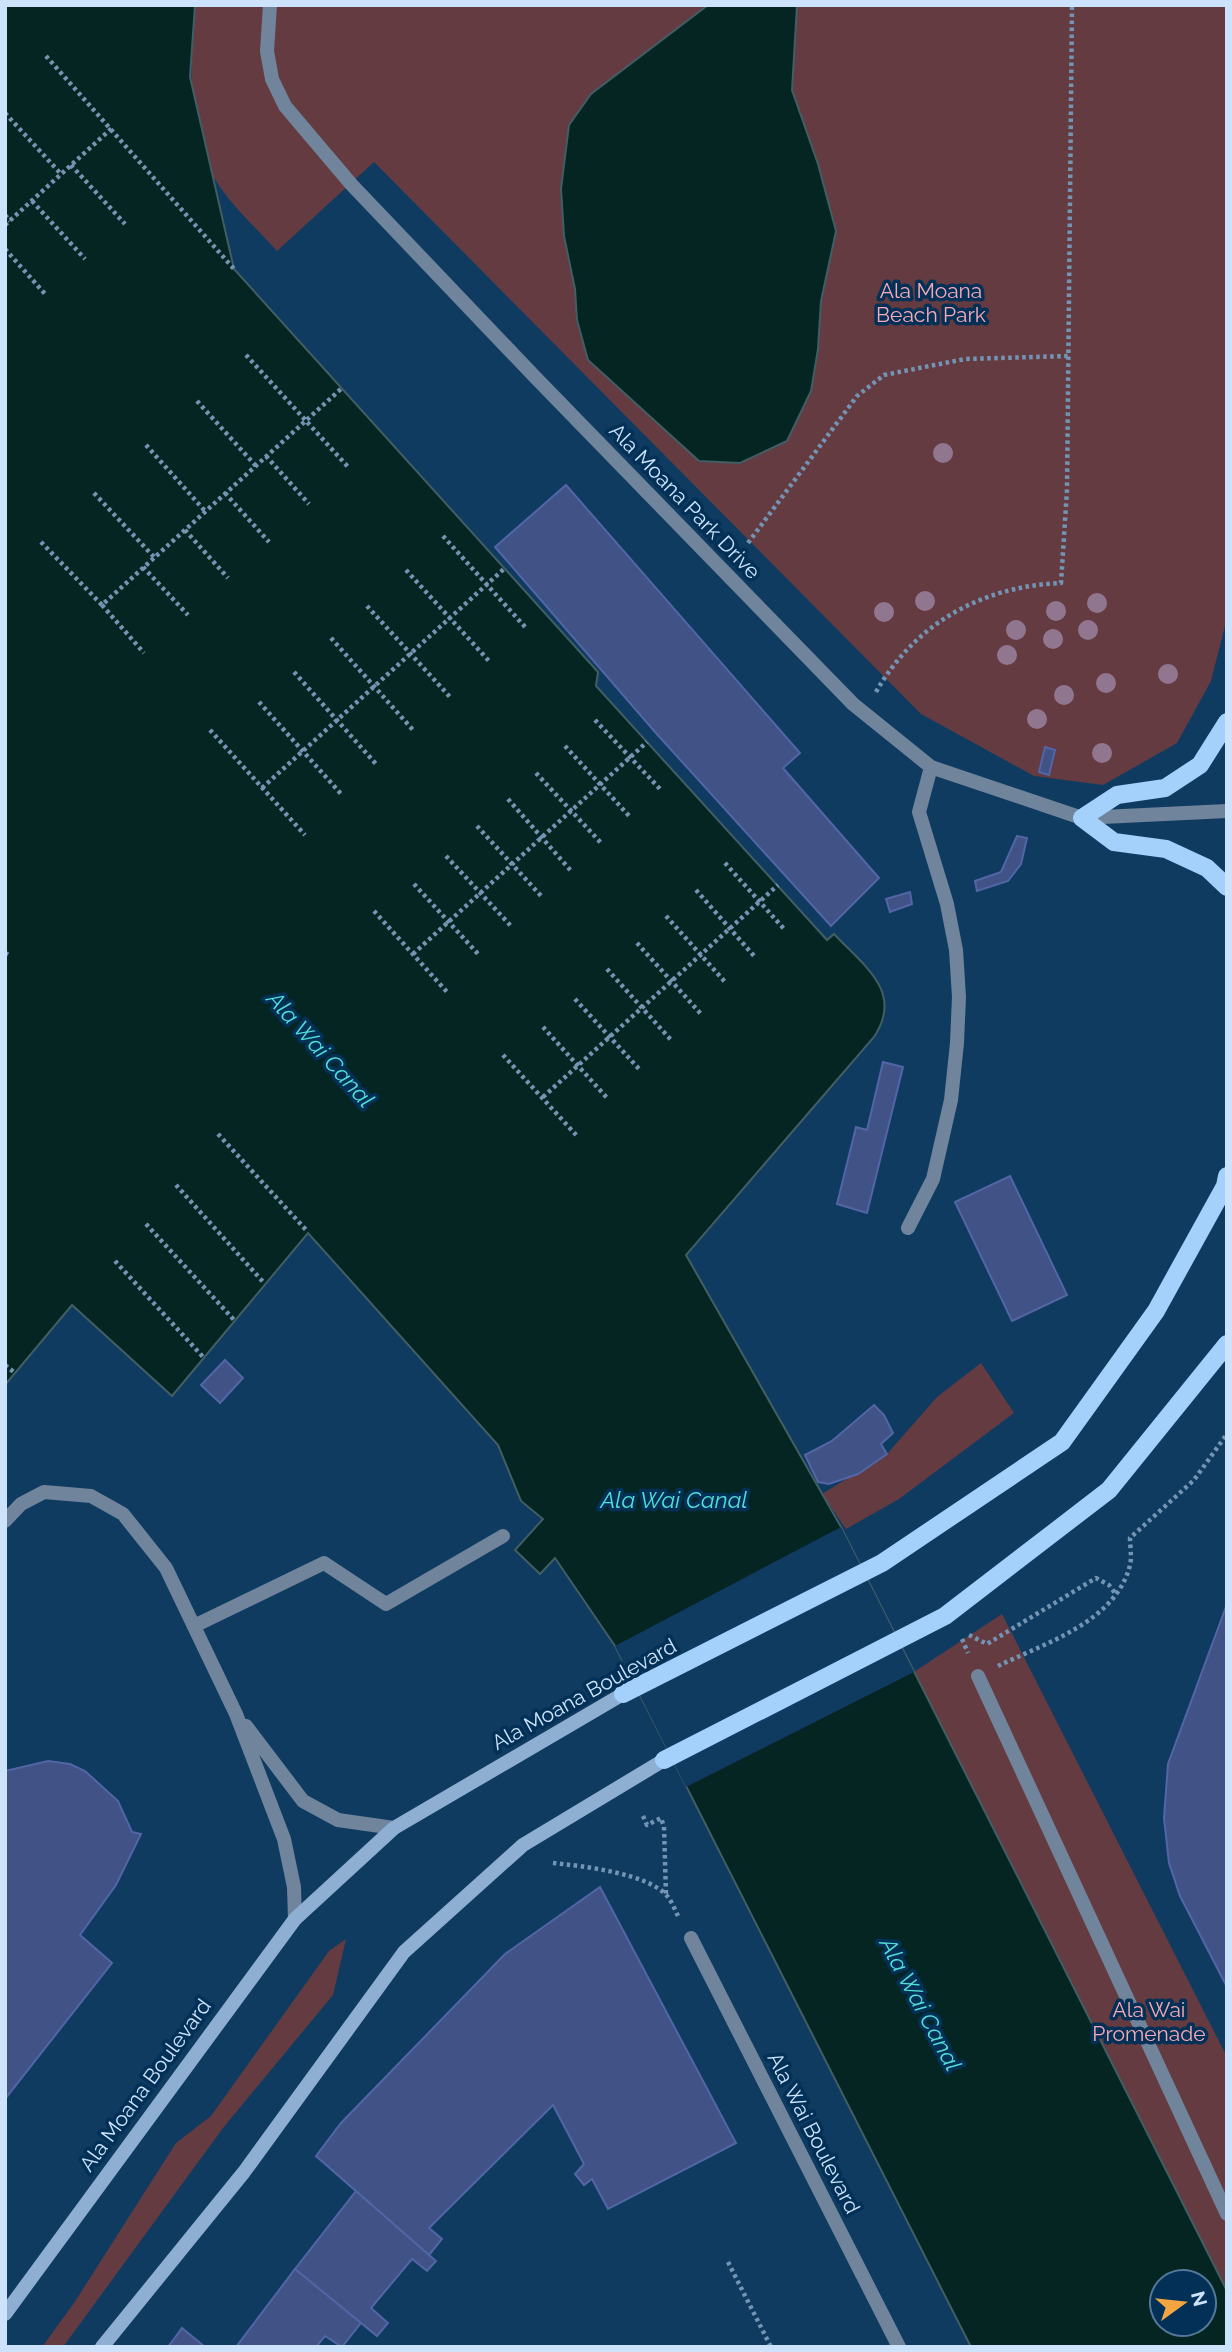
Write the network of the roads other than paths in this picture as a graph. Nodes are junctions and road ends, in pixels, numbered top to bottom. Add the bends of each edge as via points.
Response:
1 (270, 5) edge
2 (1227, 722) edge
3 (931, 767) junction
4 (1227, 811) edge
5 (1082, 818) junction
6 (1227, 887) edge
7 (1227, 1176) edge
8 (908, 1228) dead end
9 (1227, 1344) edge
10 (5, 1521) edge
11 (503, 1536) dead end
12 (194, 1626) junction
13 (978, 1676) road end
14 (623, 1694) joint
15 (236, 1714) junction
16 (664, 1760) joint
17 (394, 1828) junction
18 (295, 1919) junction
19 (691, 1938) road end
20 (1227, 2214) edge
21 (5, 2314) edge
22 (102, 2347) edge
23 (899, 2347) edge

1 - 3 street, Ala Moana Park Drive via 267,51 272,79 285,106 343,174 853,704
2 - 5 main road via 1199,765 1165,788 1117,795
3 - 5 street, Ala Moana Park Drive
3 - 8 street via 919,812 956,950 957,1042 951,1100 933,1179
4 - 5 street, Ala Moana Park Drive
5 - 6 main road via 1114,842 1166,849 1207,868
7 - 14 main road, Ala Moana Boulevard via 1157,1311 1062,1442 883,1563
9 - 16 main road via 1109,1490 945,1616
10 - 12 street via 20,1504 44,1492 76,1492 106,1504 123,1514 166,1568
11 - 12 street via 386,1604 324,1563
12 - 15 street
13 - 20 street
14 - 17 main road, Ala Moana Boulevard
15 - 17 street via 303,1801 338,1820
15 - 18 street via 284,1839
16 - 22 main road via 523,1845 404,1952 244,2172
17 - 18 main road, Ala Moana Boulevard
18 - 21 main road, Ala Moana Boulevard
19 - 23 street, Ala Wai Boulevard

